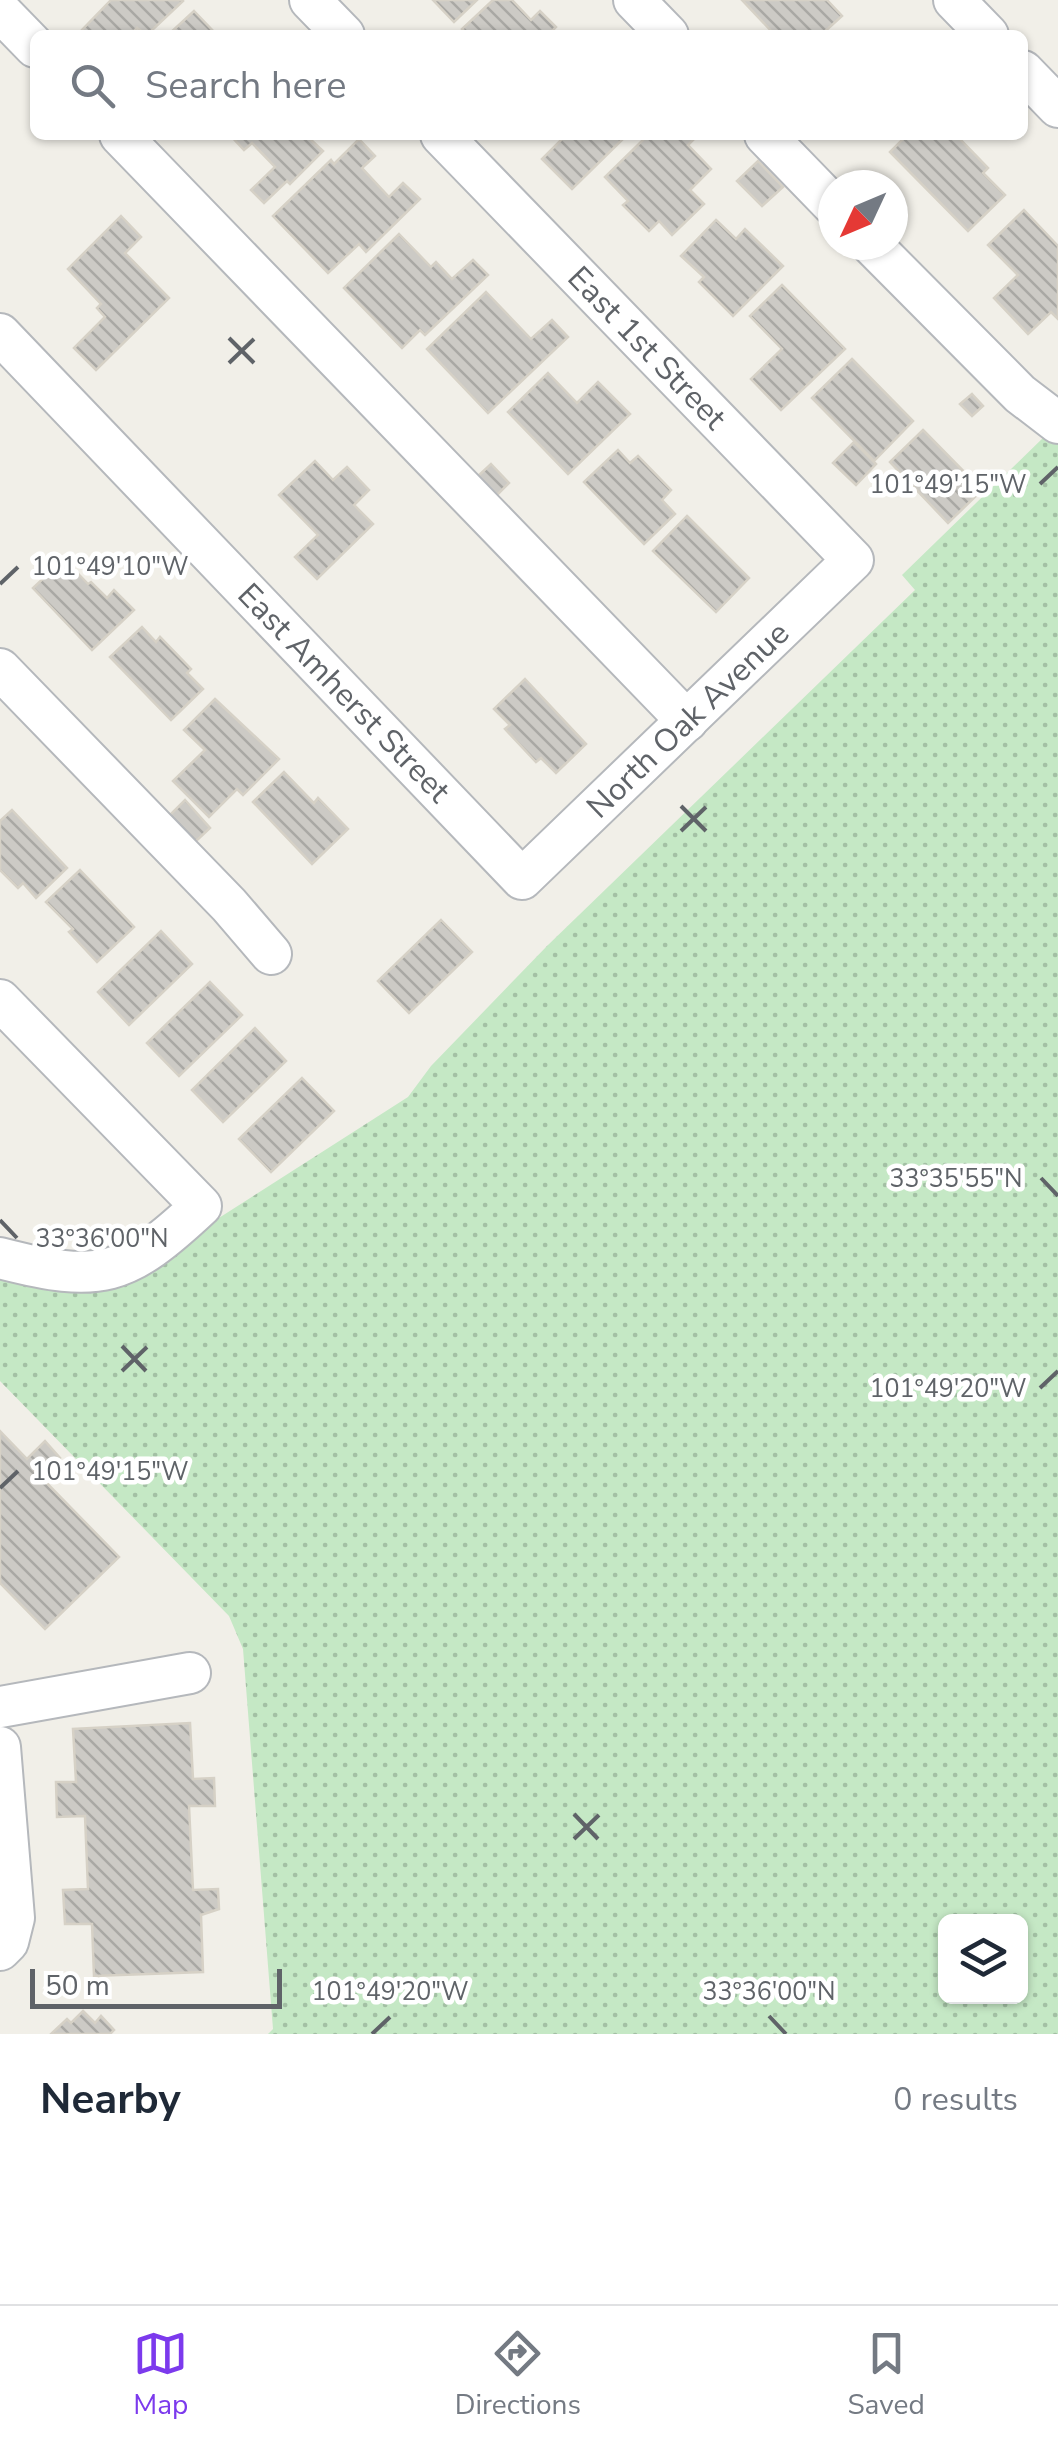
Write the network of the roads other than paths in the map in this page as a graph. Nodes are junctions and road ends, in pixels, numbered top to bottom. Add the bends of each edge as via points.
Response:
1 (310, 0) edge
2 (634, 0) edge
3 (954, 0) edge
4 (0, 11) edge
5 (339, 30) edge
6 (663, 30) edge
7 (983, 30) edge
8 (30, 42) edge
9 (1028, 76) edge
10 (1058, 108) edge
11 (125, 140) edge
12 (446, 140) edge
13 (770, 140) edge
14 (818, 190) edge
15 (887, 260) edge
16 (0, 334) edge
17 (1058, 423) edge
18 (854, 560) joint
19 (0, 669) edge
20 (687, 721) junction
21 (522, 879) joint
22 (272, 954) dead end
23 (0, 1000) edge
24 (0, 1258) edge
25 (190, 1673) dead end
26 (0, 1707) edge
27 (0, 1747) edge
28 (0, 1950) edge

1 - 5 street
2 - 6 street
3 - 7 street
4 - 8 street
9 - 10 street
11 - 20 street
12 - 18 street, East 1st Street
13 - 14 street
15 - 17 street via 1020,394
16 - 21 street, East Amherst Street
18 - 20 street, North Oak Avenue
19 - 22 street
20 - 21 street, North Oak Avenue
23 - 24 street via 200,1206 128,1264 53,1272
25 - 26 street
27 - 28 street via 14,1918

